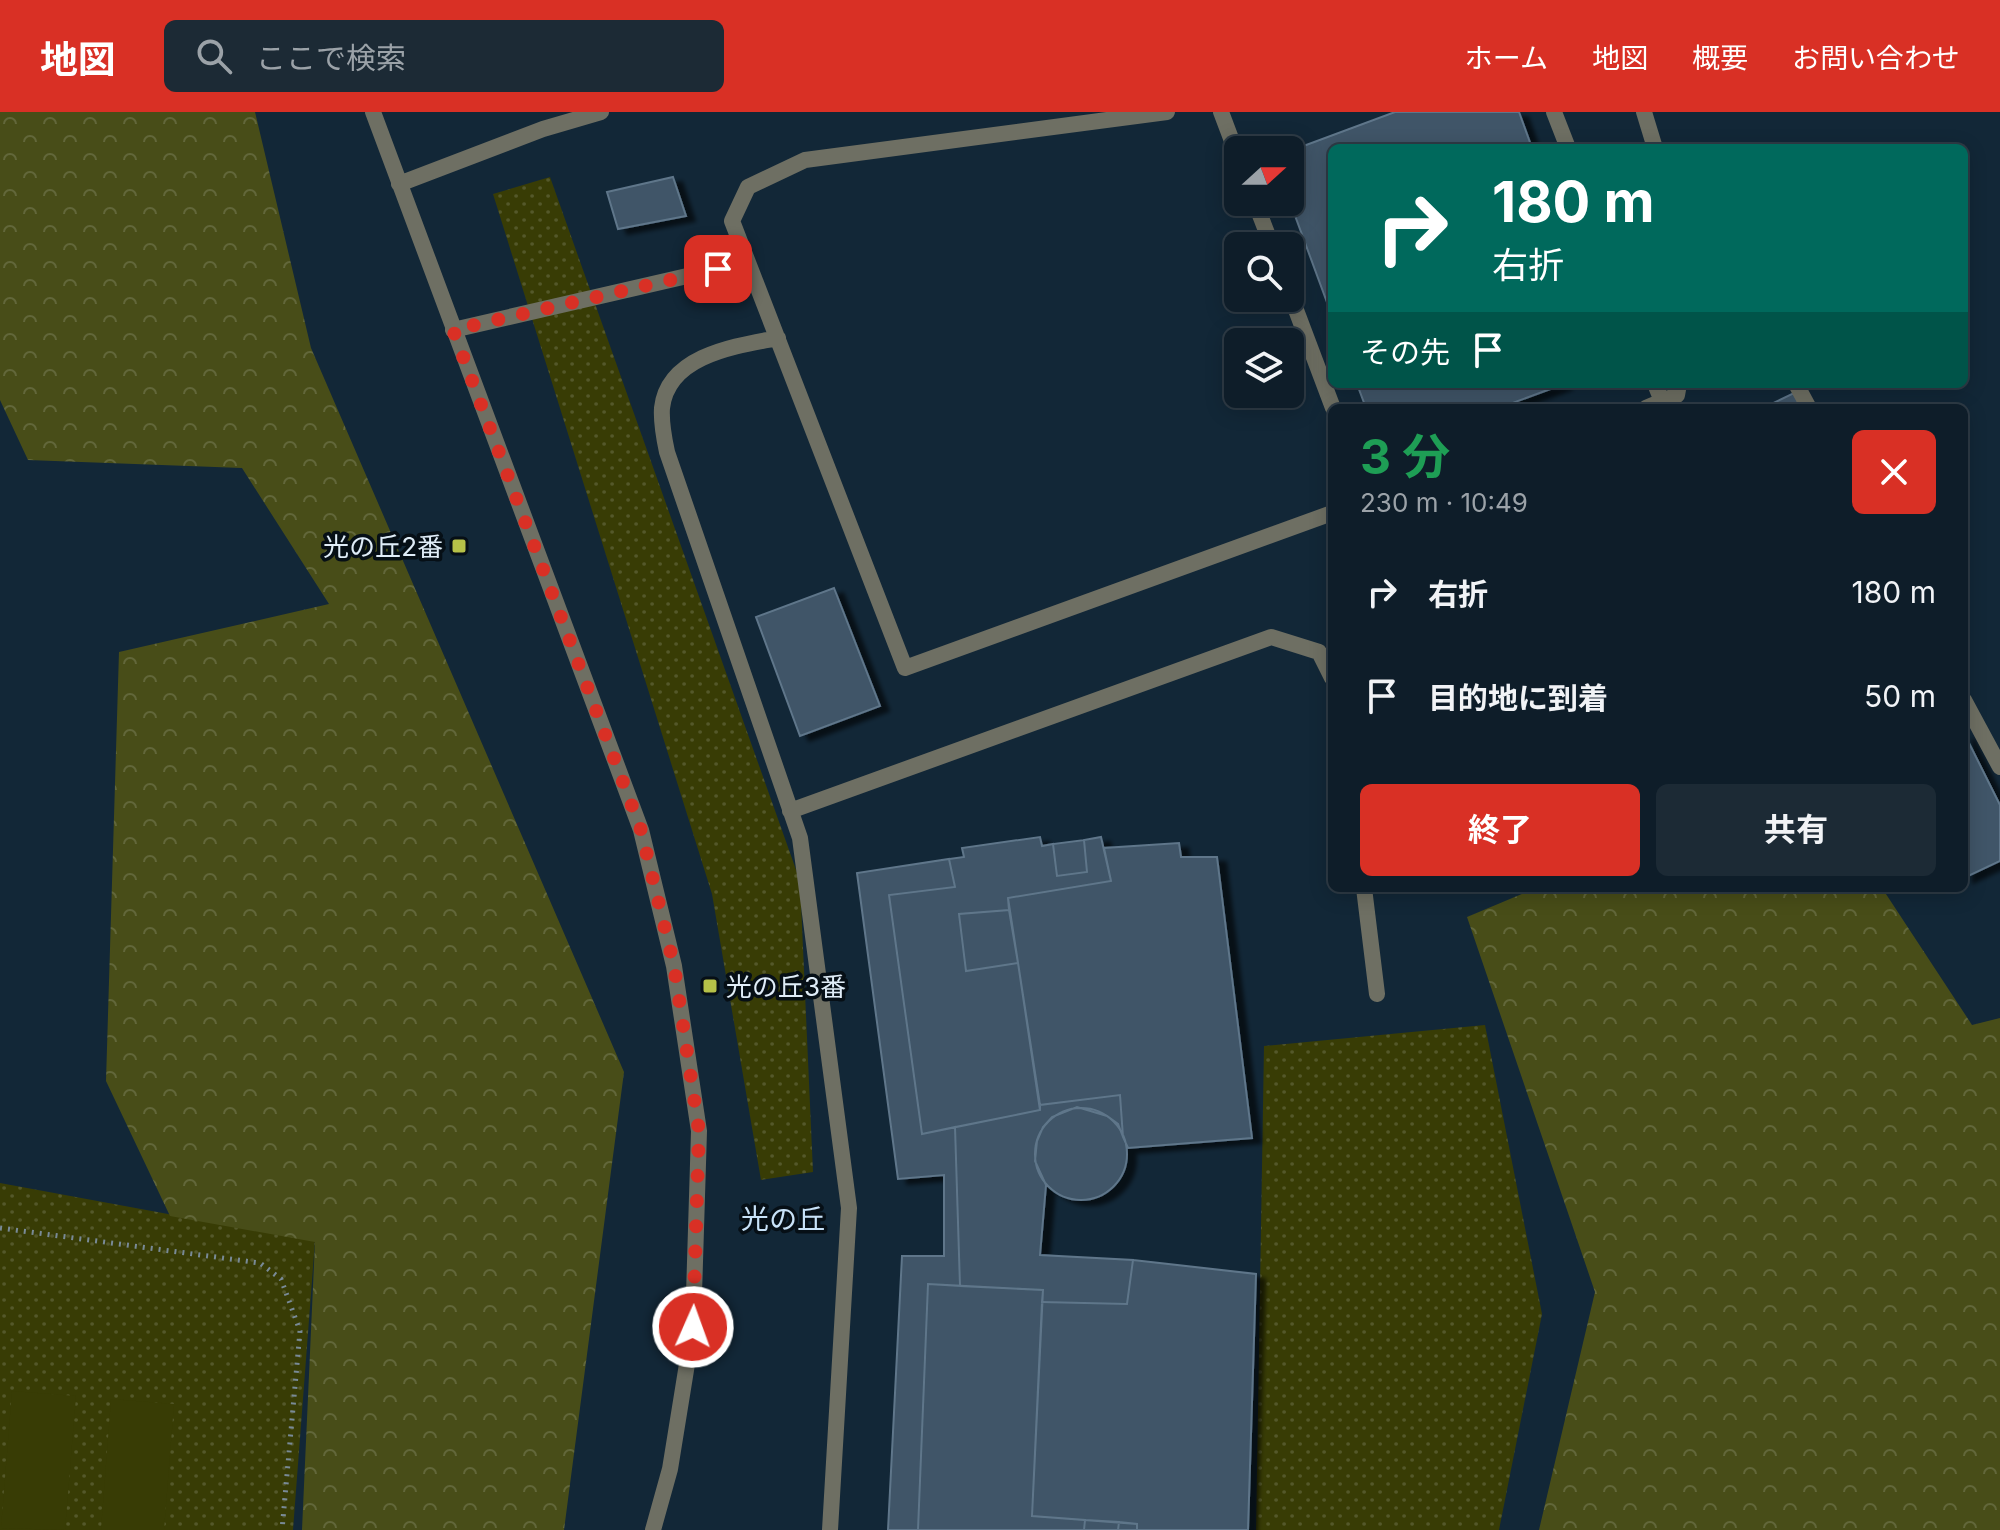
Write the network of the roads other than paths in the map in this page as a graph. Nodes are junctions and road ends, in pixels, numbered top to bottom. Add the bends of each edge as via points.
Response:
1 (373, 112) edge
2 (601, 112) edge
3 (1167, 112) edge
4 (1221, 112) edge
5 (1554, 112) edge
6 (1644, 112) edge
7 (1230, 136) edge
8 (1566, 144) edge
9 (1654, 144) edge
10 (399, 184) junction
11 (748, 262) junction
12 (1297, 312) edge
13 (453, 330) junction
14 (778, 338) junction
15 (1678, 388) edge
16 (1331, 404) edge
17 (1656, 404) edge
18 (1328, 514) edge
19 (1328, 670) edge
20 (1968, 707) edge
21 (2000, 767) edge
22 (790, 811) junction
23 (1364, 892) edge
24 (1377, 994) dead end
25 (653, 1530) edge
26 (830, 1530) edge

1 - 10 street
2 - 10 street
3 - 11 street via 805,160 748,187 732,221
4 - 7 street
5 - 8 street
6 - 9 street
10 - 13 street
11 - 13 street
11 - 14 street
12 - 16 street
13 - 25 street via 641,830 674,966 699,1131 693,1312 670,1469
14 - 18 street via 905,668
14 - 22 street via 721,349 676,374 662,406 667,452
15 - 17 street via 1677,395
19 - 22 street via 1319,652 1271,637
20 - 21 street
22 - 26 street via 800,838 849,1208
23 - 24 street

